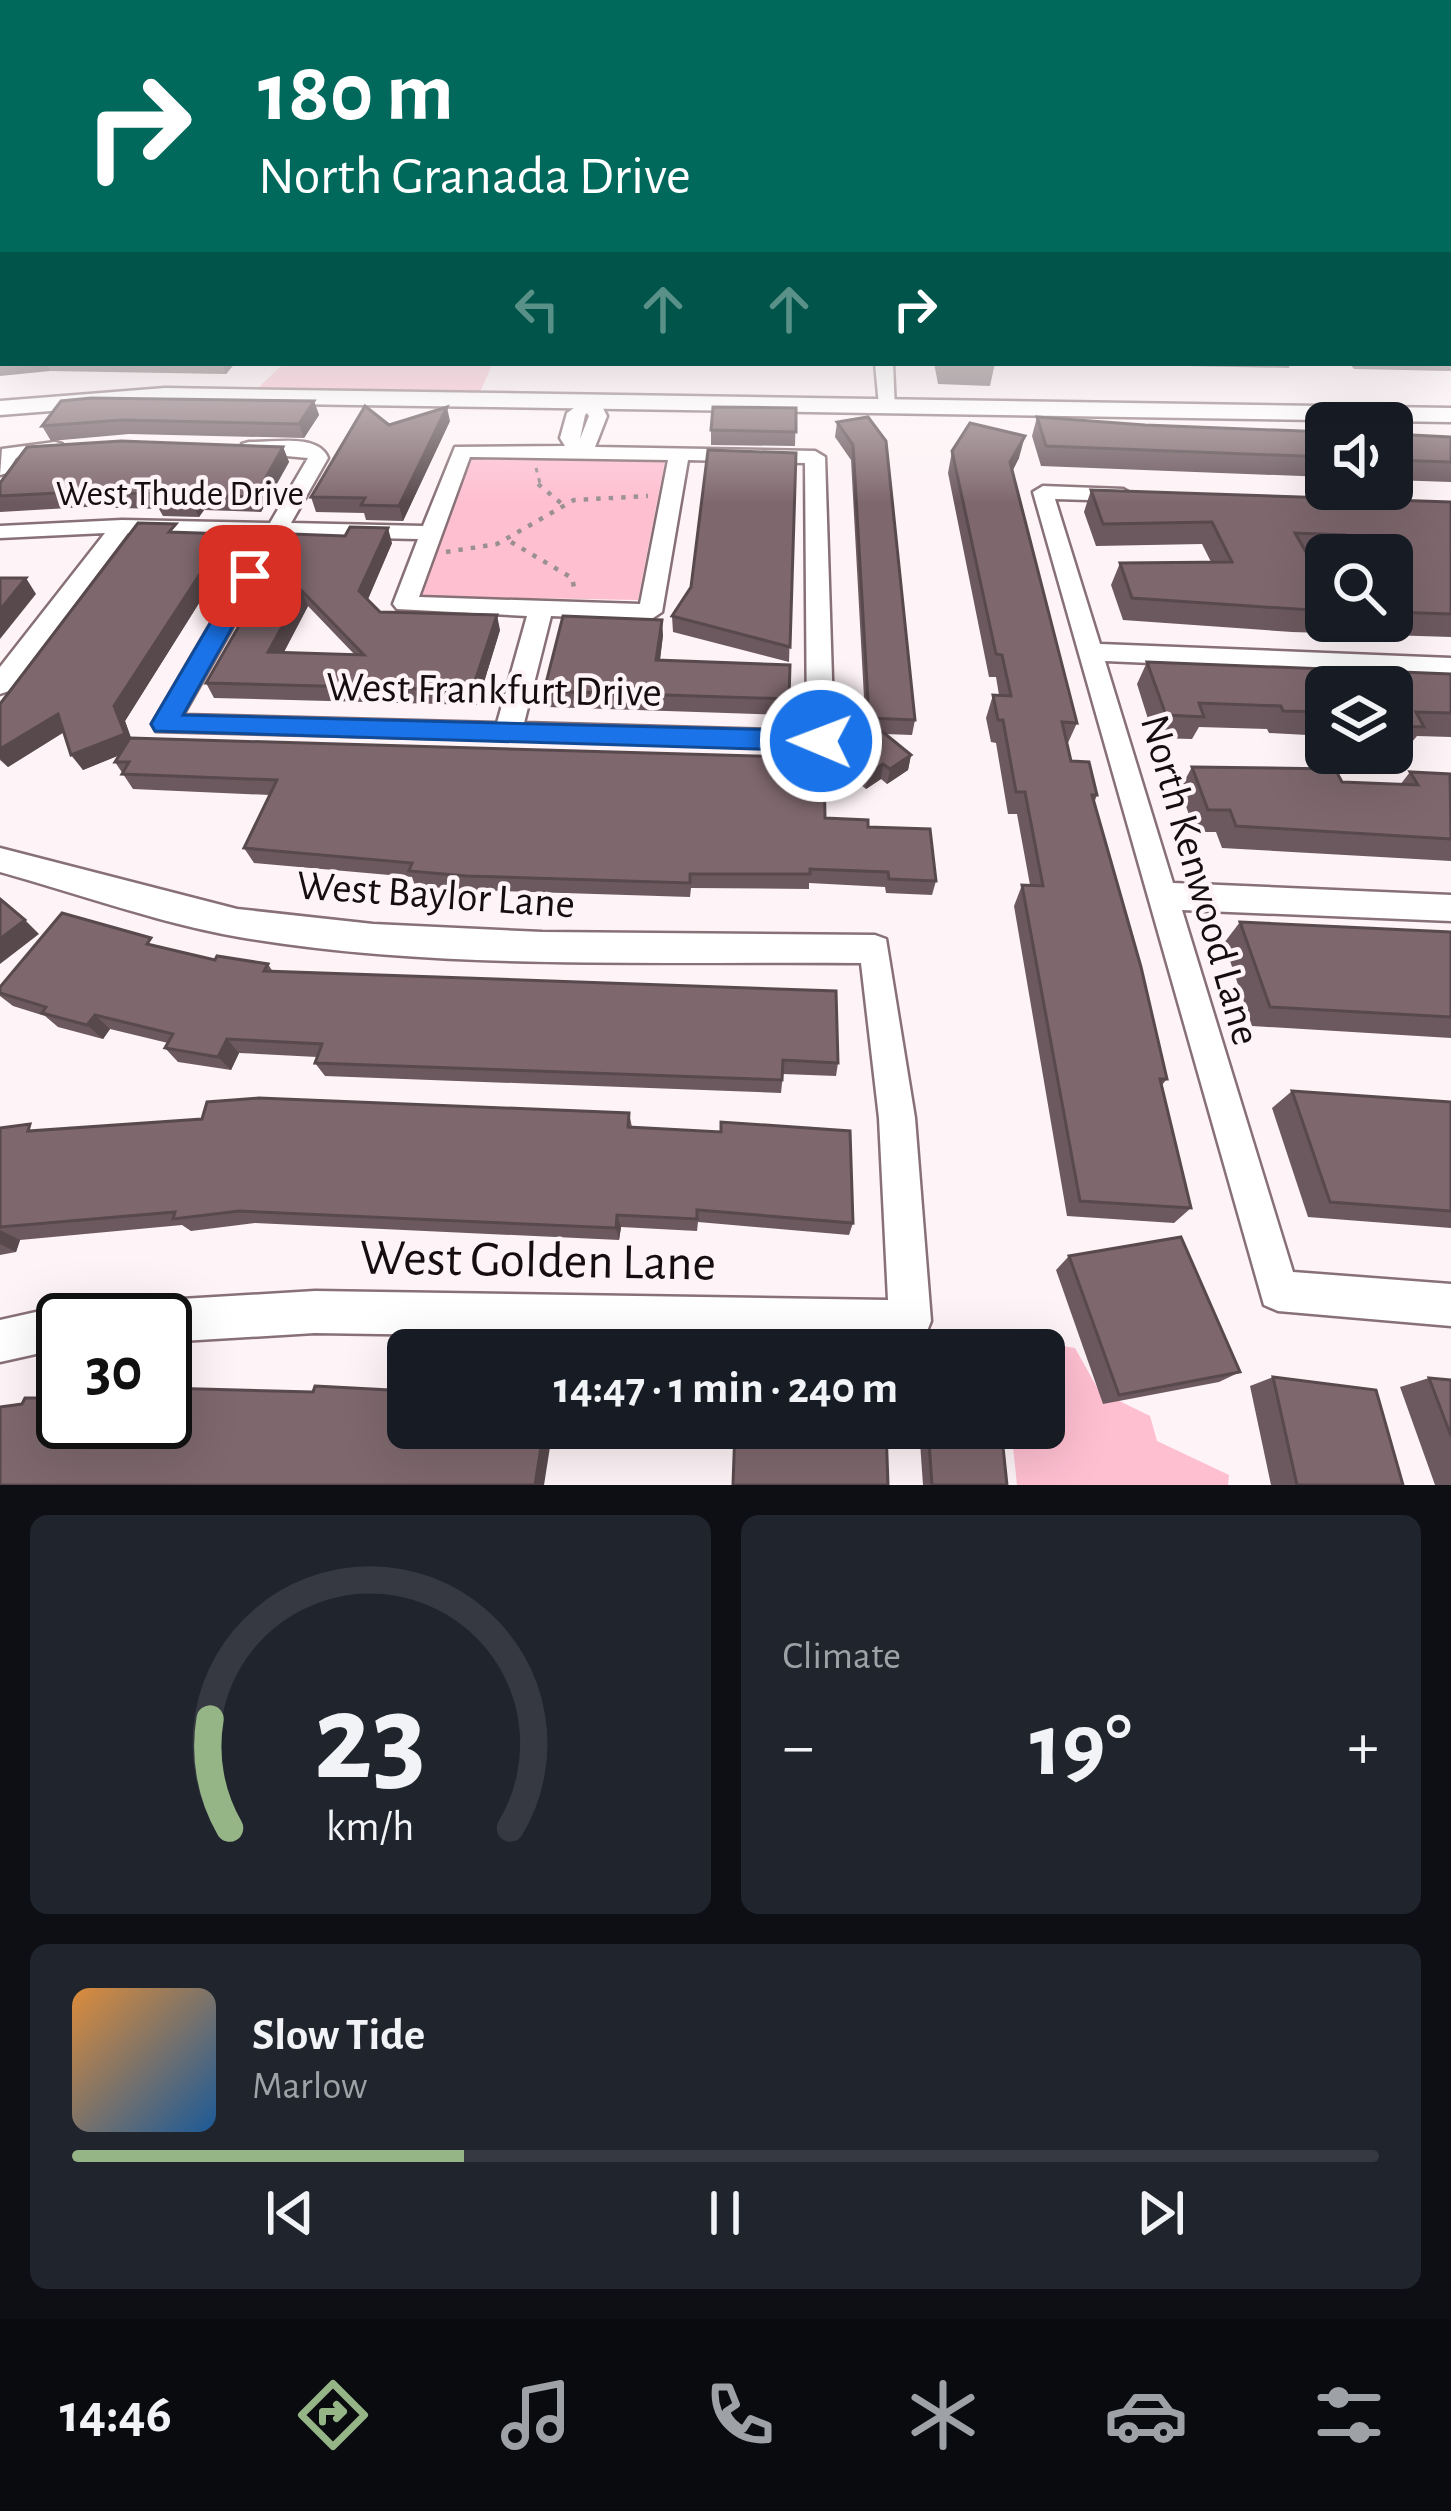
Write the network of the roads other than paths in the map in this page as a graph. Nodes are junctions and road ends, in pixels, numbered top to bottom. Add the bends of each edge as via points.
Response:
1 (884, 366) edge
2 (591, 401) junction
3 (888, 406) junction
4 (0, 408) edge
5 (1451, 415) edge
6 (83, 447) edge
7 (222, 447) edge
8 (578, 452) junction
9 (680, 454) junction
10 (5, 461) edge
11 (1139, 495) edge
12 (122, 526) junction
13 (277, 530) junction
14 (0, 532) edge
15 (428, 542) junction
16 (541, 609) junction
17 (1089, 652) junction
18 (1451, 667) edge
19 (0, 686) edge
20 (508, 733) junction
21 (0, 860) edge
22 (1161, 896) junction
23 (1451, 908) edge
24 (1451, 1304) edge
25 (192, 1319) edge
26 (910, 1321) joint
27 (36, 1333) edge
28 (0, 1341) edge

1 - 3 street
2 - 3 street
2 - 4 street via 164,395
2 - 8 street via 598,416
3 - 5 street
6 - 10 street
7 - 13 street via 315,449 319,458
8 - 9 street
8 - 15 street via 462,451
9 - 16 street via 650,612
9 - 20 street, West Frankfurt Drive via 815,458 821,741
11 - 17 street, North Kenwood Lane via 1043,492
12 - 13 street, West Thude Drive
12 - 14 street, West Thude Drive
12 - 19 street
13 - 15 street, West Thude Drive
13 - 20 street, West Frankfurt Drive via 165,724
15 - 16 street via 405,604
16 - 20 street
17 - 18 street
17 - 22 street, North Kenwood Lane
21 - 26 street, West Baylor Lane via 237,922 373,938 875,949 897,1118
22 - 23 street
22 - 24 street, North Kenwood Lane via 1278,1291
25 - 26 street, West Golden Lane via 315,1312
27 - 28 street

